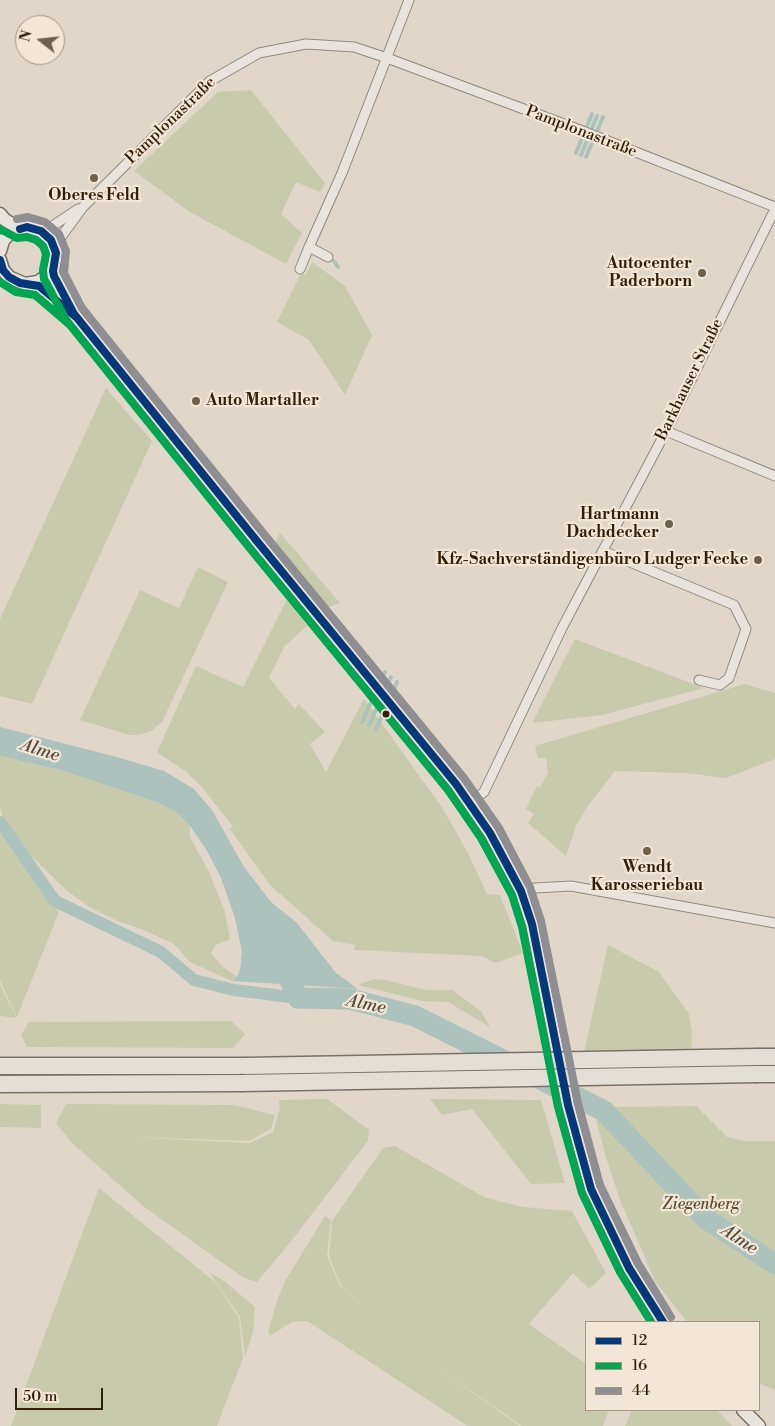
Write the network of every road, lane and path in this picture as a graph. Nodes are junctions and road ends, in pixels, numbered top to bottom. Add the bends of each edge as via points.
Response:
1 (409, 0) edge
2 (387, 58) junction
3 (83, 207) junction
4 (775, 208) edge
5 (0, 214) edge
6 (20, 228) junction
7 (35, 228) junction
8 (1, 242) edge
9 (309, 247) junction
10 (328, 257) dead end
11 (55, 258) junction
12 (0, 260) edge
13 (300, 270) dead end
14 (13, 280) junction
15 (30, 284) junction
16 (0, 286) edge
17 (74, 314) junction
18 (666, 431) junction
19 (775, 476) edge
20 (603, 550) junction
21 (699, 680) dead end
22 (470, 803) junction
23 (521, 891) junction
24 (775, 923) edge
25 (775, 1057) edge
26 (1, 1066) edge
27 (775, 1074) edge
28 (0, 1084) edge
29 (662, 1321) edge
30 (744, 1411) edge
31 (759, 1426) edge

1 - 2 street
2 - 3 street, Pamplonastraße via 354,47 306,44 259,53 210,81
2 - 4 street, Pamplonastraße
2 - 9 street
3 - 7 street via 51,227
3 - 11 street via 61,236
4 - 18 street, Barkhauser Straße
5 - 6 street
6 - 7 street
6 - 8 street
7 - 11 street via 46,234 54,246
9 - 10 street
9 - 13 street
11 - 15 street via 46,276
11 - 17 street via 54,276
12 - 14 street via 5,273
14 - 15 street
14 - 16 street
15 - 17 street via 40,286
17 - 22 street
18 - 19 street
18 - 20 street, Barkhauser Straße
20 - 21 street via 734,605 746,629 729,678 720,685
20 - 22 street, Barkhauser Straße via 484,792
22 - 23 street
23 - 24 street via 572,886
23 - 29 street, bridge via 532,924 568,1105 591,1189 629,1268
25 - 26 highway, bridge via 245,1066
27 - 28 highway, bridge
30 - 31 street

